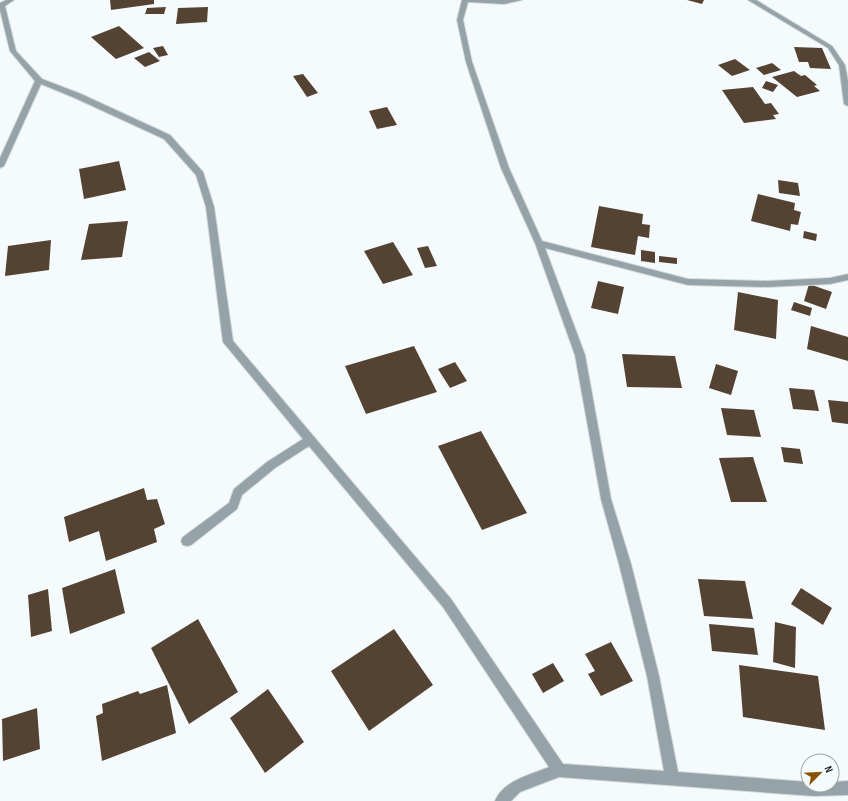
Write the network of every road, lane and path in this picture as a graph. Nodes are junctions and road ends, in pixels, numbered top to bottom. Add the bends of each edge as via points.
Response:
1 (12, 0) edge
2 (465, 0) edge
3 (469, 0) edge
4 (519, 0) edge
5 (751, 0) edge
6 (1, 6) edge
7 (39, 81) junction
8 (848, 104) edge
9 (0, 166) edge
10 (539, 243) junction
11 (848, 277) edge
12 (311, 440) junction
13 (187, 541) dead end
14 (558, 770) junction
15 (672, 778) junction
16 (848, 788) edge
17 (502, 801) edge

1 - 6 street
2 - 10 street via 460,20 469,62 505,168
3 - 4 street
5 - 8 street via 830,47 842,65
6 - 7 street via 13,51
7 - 9 street
7 - 12 street via 167,137 200,174 210,207 228,342
10 - 11 street via 688,282 767,284 830,281
10 - 15 street via 580,355 606,499 653,676
12 - 13 street via 271,465 238,492 233,506
12 - 14 street via 447,603
14 - 15 street
14 - 17 street via 515,787
15 - 16 street via 814,789

